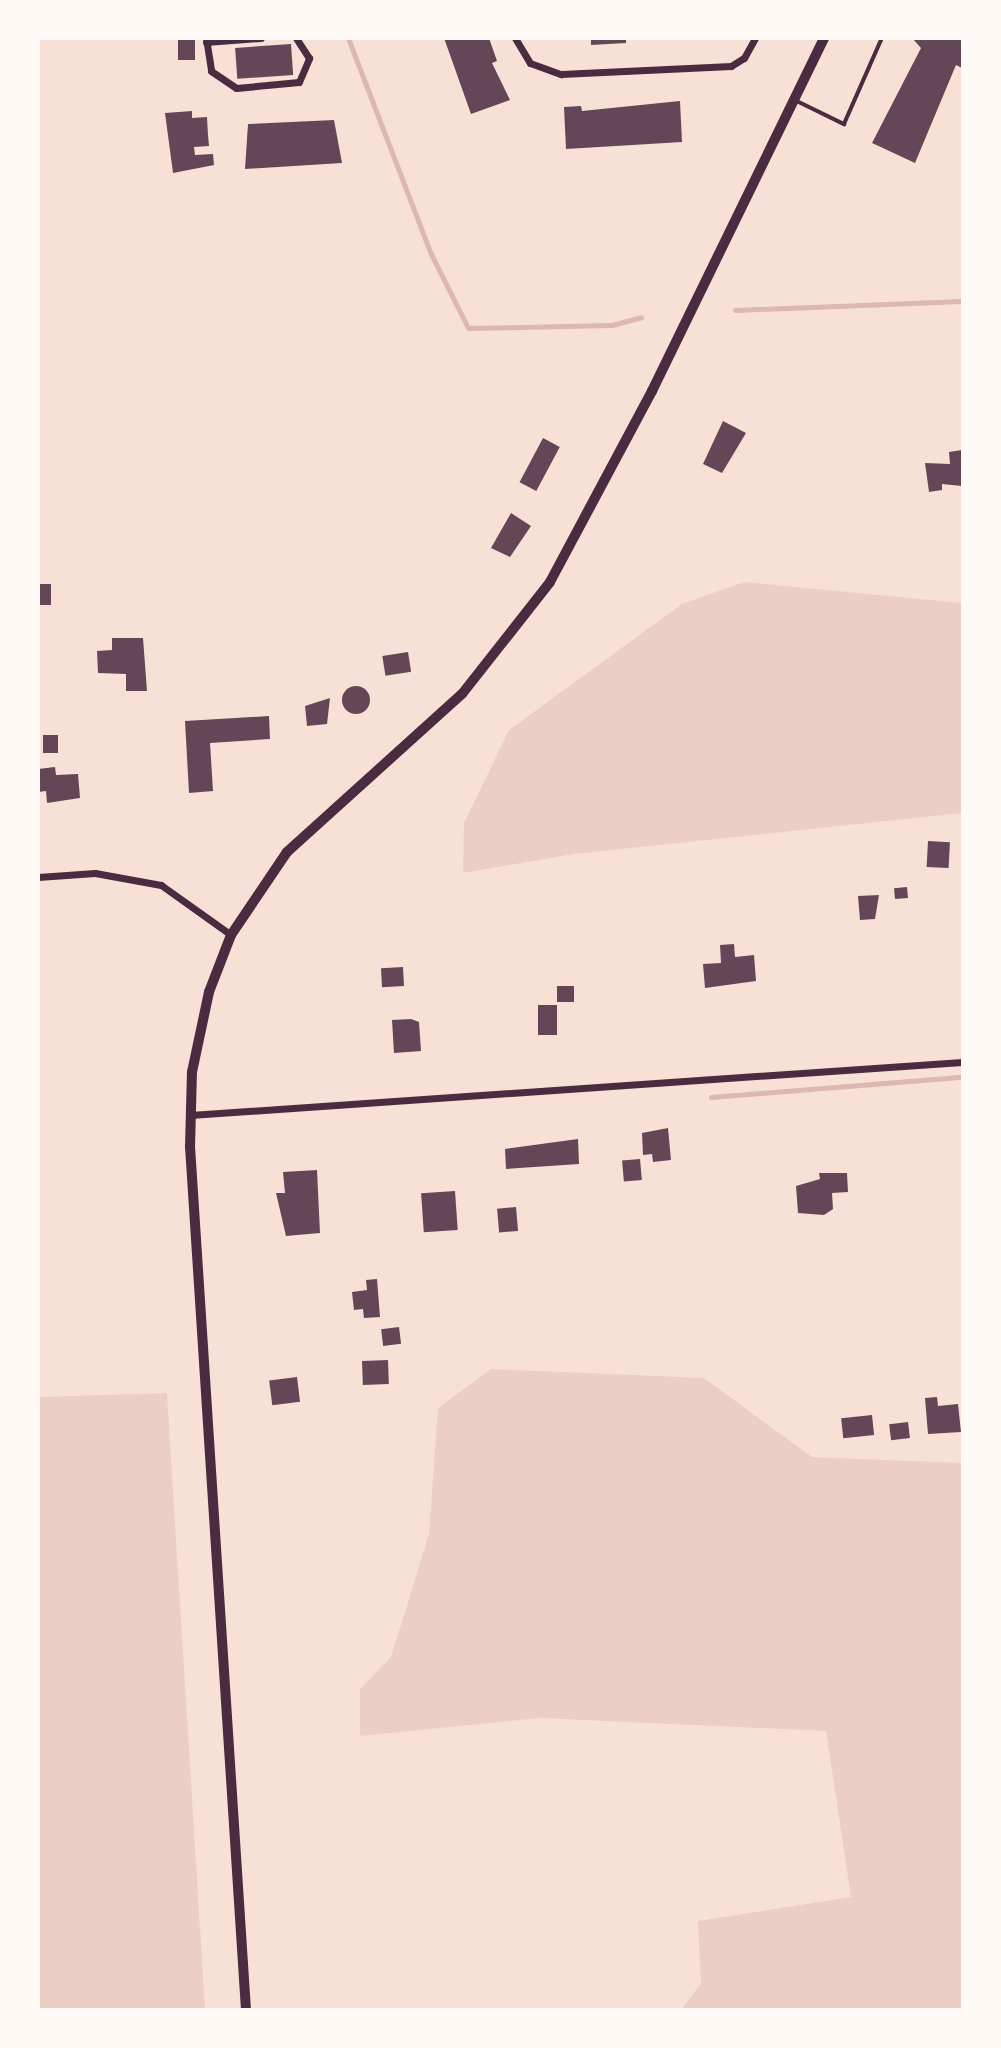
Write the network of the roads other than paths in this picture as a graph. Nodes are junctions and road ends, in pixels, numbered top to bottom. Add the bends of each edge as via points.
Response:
1 (261, 38) edge
2 (296, 38) edge
3 (516, 38) edge
4 (755, 38) edge
5 (824, 38) edge
6 (882, 38) edge
7 (206, 40) edge
8 (795, 100) junction
9 (38, 877) edge
10 (231, 935) junction
11 (962, 1062) edge
12 (190, 1115) junction
13 (246, 2010) edge

1 - 7 street
2 - 7 street via 309,58 303,79 286,86 236,88 211,71
3 - 4 street via 530,63 561,74 738,63
5 - 8 street
6 - 8 lane via 844,124
8 - 10 street via 550,582 462,694 300,837
9 - 10 street via 95,873 161,885
10 - 12 street via 199,1028
11 - 12 street
12 - 13 street

